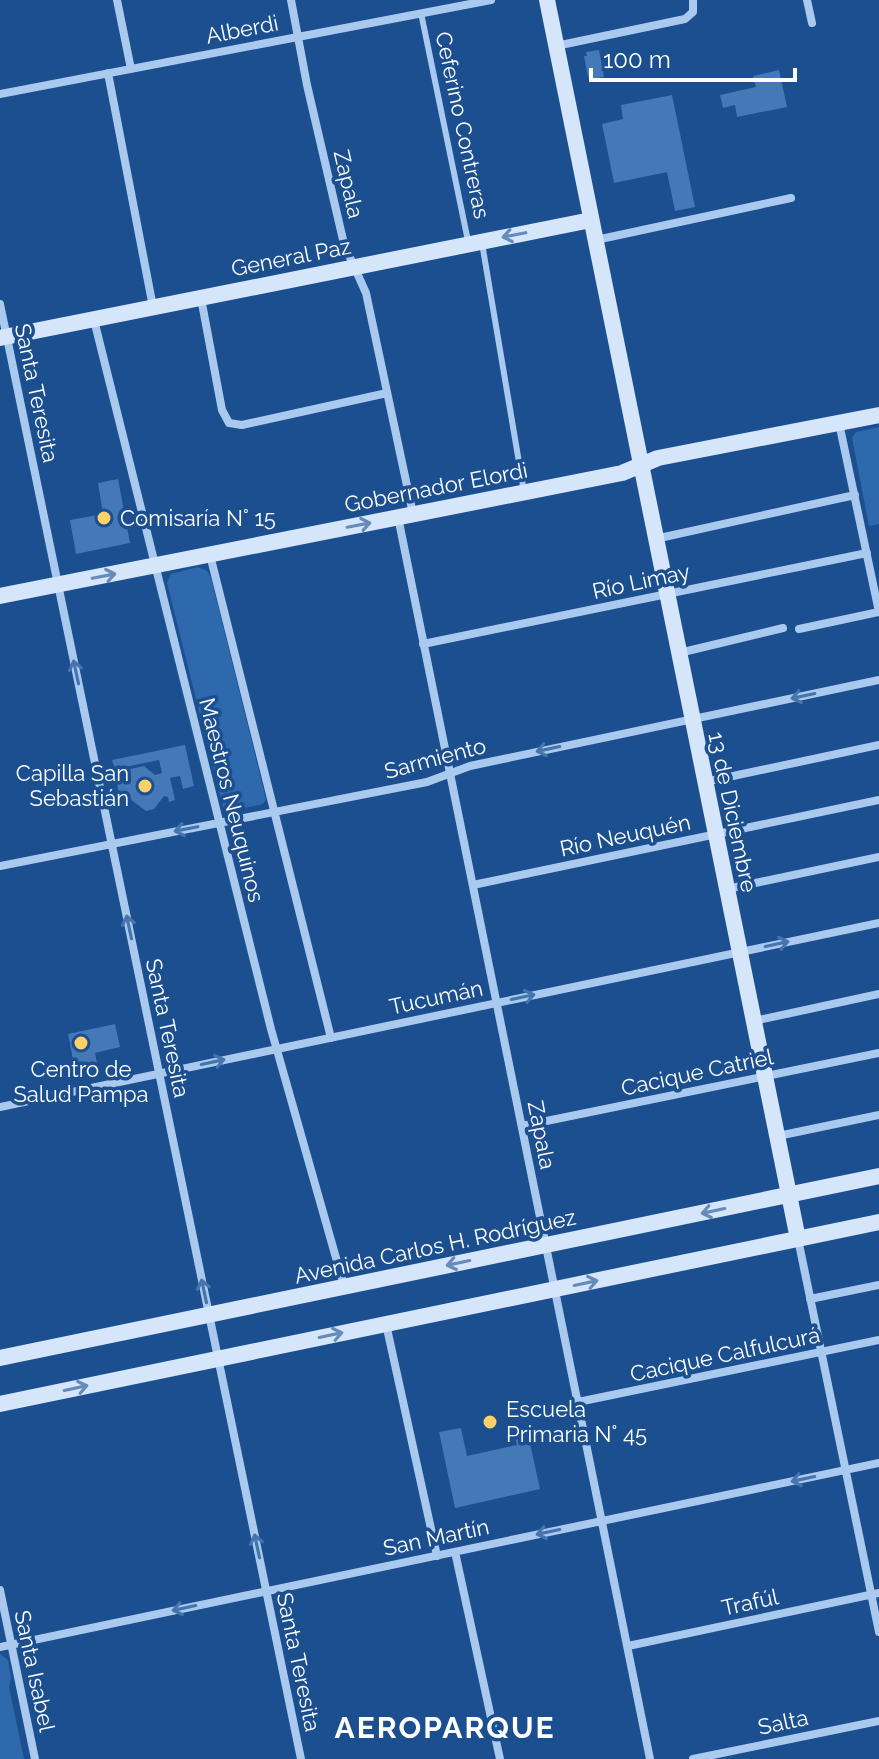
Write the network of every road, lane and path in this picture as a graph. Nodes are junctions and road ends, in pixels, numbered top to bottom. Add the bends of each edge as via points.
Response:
1 (117, 0) edge
2 (291, 0) edge
3 (491, 0) edge
4 (547, 0) edge
5 (693, 0) edge
6 (807, 0) edge
7 (421, 13) junction
8 (812, 23) dead end
9 (298, 37) junction
10 (556, 46) junction
11 (131, 69) junction
12 (108, 73) junction
13 (0, 94) edge
14 (791, 198) dead end
15 (591, 220) junction
16 (595, 240) junction
17 (475, 243) junction
18 (354, 267) junction
19 (201, 298) junction
20 (0, 304) edge
21 (153, 307) junction
22 (94, 319) junction
23 (3, 337) edge
24 (387, 393) junction
25 (879, 415) edge
26 (839, 423) junction
27 (640, 466) junction
28 (524, 492) junction
29 (855, 495) junction
30 (405, 516) junction
31 (655, 539) junction
32 (867, 553) junction
33 (210, 555) junction
34 (155, 566) junction
35 (58, 585) junction
36 (666, 594) junction
37 (0, 596) edge
38 (879, 612) edge
39 (783, 628) dead end
40 (799, 629) dead end
41 (423, 644) junction
42 (678, 653) junction
43 (879, 680) edge
44 (692, 719) junction
45 (879, 745) edge
46 (450, 774) junction
47 (704, 782) junction
48 (879, 800) edge
49 (274, 812) junction
50 (219, 822) junction
51 (715, 835) junction
52 (112, 844) junction
53 (879, 857) edge
54 (0, 866) edge
55 (473, 885) junction
56 (726, 889) junction
57 (879, 923) edge
58 (739, 952) junction
59 (879, 994) edge
60 (496, 1003) junction
61 (754, 1021) junction
62 (331, 1038) junction
63 (277, 1049) junction
64 (879, 1053) edge
65 (159, 1074) junction
66 (765, 1076) junction
67 (0, 1107) edge
68 (879, 1115) edge
69 (522, 1126) junction
70 (777, 1136) junction
71 (879, 1176) edge
72 (789, 1195) junction
73 (879, 1222) edge
74 (798, 1239) junction
75 (546, 1245) junction
76 (879, 1285) edge
77 (344, 1287) junction
78 (555, 1289) junction
79 (810, 1299) junction
80 (209, 1315) junction
81 (386, 1324) junction
82 (879, 1340) edge
83 (821, 1352) junction
84 (0, 1358) edge
85 (218, 1359) junction
86 (578, 1402) junction
87 (0, 1404) edge
88 (879, 1463) edge
89 (846, 1470) junction
90 (602, 1521) junction
91 (455, 1552) junction
92 (437, 1556) junction
93 (0, 1590) edge
94 (266, 1591) junction
95 (875, 1594) edge
96 (879, 1632) edge
97 (11, 1644) junction
98 (628, 1646) junction
99 (0, 1647) edge
100 (879, 1721) edge
101 (35, 1759) edge
102 (301, 1759) edge
103 (500, 1759) edge
104 (650, 1759) edge
105 (693, 1759) edge

1 - 11 street
2 - 9 street, Zapala
3 - 7 street, Alberdi
4 - 10 street, 13 de Diciembre
5 - 10 street via 693,12 685,19
6 - 8 street
7 - 9 street, Alberdi
7 - 17 lane, Ceferino Contreras
9 - 11 street, Alberdi
9 - 18 street, Zapala via 344,244
10 - 15 street, 13 de Diciembre
11 - 12 street, Alberdi
12 - 13 street, Alberdi
12 - 21 street
14 - 16 street
15 - 16 street, 13 de Diciembre
15 -> 17 street, General Paz
16 - 27 street, 13 de Diciembre
17 - 18 street, General Paz
17 - 28 lane, Ceferino Contreras
18 - 19 street, General Paz
18 - 24 street, Zapala via 365,289
19 - 21 street, General Paz
19 - 24 street via 229,423 242,425
20 - 23 street, Santa Teresita
21 - 22 street, General Paz
22 - 23 street, General Paz
22 - 34 street, Maestros Neuquinos
23 - 35 street, Santa Teresita
24 - 30 street, Zapala
25 - 26 street, Gobernador Elordi
26 - 27 street, Gobernador Elordi via 658,458
26 - 29 street
27 - 28 street, Gobernador Elordi
27 - 31 street, 13 de Diciembre
28 - 30 street, Gobernador Elordi
29 - 31 street
29 - 32 street
33 -> 30 street, Gobernador Elordi
30 - 41 street, Zapala
31 - 36 street, 13 de Diciembre
32 - 36 street, Río Limay
32 - 38 street
33 - 34 street, Gobernador Elordi
33 - 49 street, Maestros Neuquinos
35 -> 34 street, Gobernador Elordi
34 - 50 street, Maestros Neuquinos
35 - 37 street, Gobernador Elordi
52 -> 35 street, Santa Teresita
36 - 41 street, Río Limay
36 - 42 street, 13 de Diciembre
38 - 40 street
39 - 42 street
41 - 46 street, Zapala
42 - 44 street, 13 de Diciembre
43 -> 44 street, Sarmiento
44 -> 46 street, Sarmiento
44 - 47 street, 13 de Diciembre
45 - 47 street
46 - 49 street, Sarmiento
46 - 55 street, Zapala
47 - 51 street, 13 de Diciembre
48 - 51 street, Río Neuquén
49 - 50 street, Sarmiento
49 - 62 street, Maestros Neuquinos
50 -> 52 street, Sarmiento
50 - 63 street, Maestros Neuquinos
51 - 55 street, Río Neuquén
51 - 56 street, 13 de Diciembre
52 - 54 street, Sarmiento
65 -> 52 street, Santa Teresita
53 - 56 street
55 - 60 street, Zapala
56 - 58 street, 13 de Diciembre
58 -> 57 street, Tucumán
60 -> 58 street, Tucumán
58 - 61 street, 13 de Diciembre
59 - 61 street
60 - 62 street, Tucumán
60 - 69 street, Zapala
61 - 66 street, 13 de Diciembre
62 - 63 street, Tucumán
65 -> 63 street, Tucumán
63 - 77 street, Maestros Neuquinos
64 - 66 street, Cacique Catriel
65 - 67 street, Tucumán
80 -> 65 street, Santa Teresita
66 - 69 street, Cacique Catriel
66 - 70 street, 13 de Diciembre
68 - 70 street
69 - 75 street, Zapala
70 - 72 street, 13 de Diciembre
71 - 72 street, Avenida Carlos H. Rodríguez
72 - 74 street, 13 de Diciembre
72 -> 75 street, Avenida Carlos H. Rodríguez
73 - 74 street
78 -> 74 street
74 - 79 street, 13 de Diciembre
75 -> 77 street, Avenida Carlos H. Rodríguez
75 - 78 street, Zapala
76 - 79 street
77 - 80 street, Avenida Carlos H. Rodríguez
78 - 81 street
78 - 86 street, Zapala
79 - 83 street, 13 de Diciembre
80 - 84 street, Avenida Carlos H. Rodríguez
80 - 85 street, Santa Teresita
85 -> 81 street
81 - 92 street
82 - 83 street, Cacique Calfulcurá
83 - 86 street, Cacique Calfulcurá
83 - 89 street, 13 de Diciembre
87 -> 85 street
94 -> 85 street, Santa Teresita
86 - 90 street, Zapala
88 - 89 street, San Martín
89 -> 90 street, San Martín
89 - 95 street, 13 de Diciembre
90 -> 91 street, San Martín
90 - 98 street, Zapala
91 - 92 street, San Martín
91 - 103 street
92 - 94 street, San Martín
93 - 97 street, Santa Isabel
94 -> 97 street, San Martín
94 - 102 street, Santa Teresita
95 - 96 street, 13 de Diciembre
95 - 98 street, Trafúl
97 - 99 street, San Martín
97 - 101 street, Santa Isabel
98 - 104 street, Zapala
100 - 105 street, Salta

